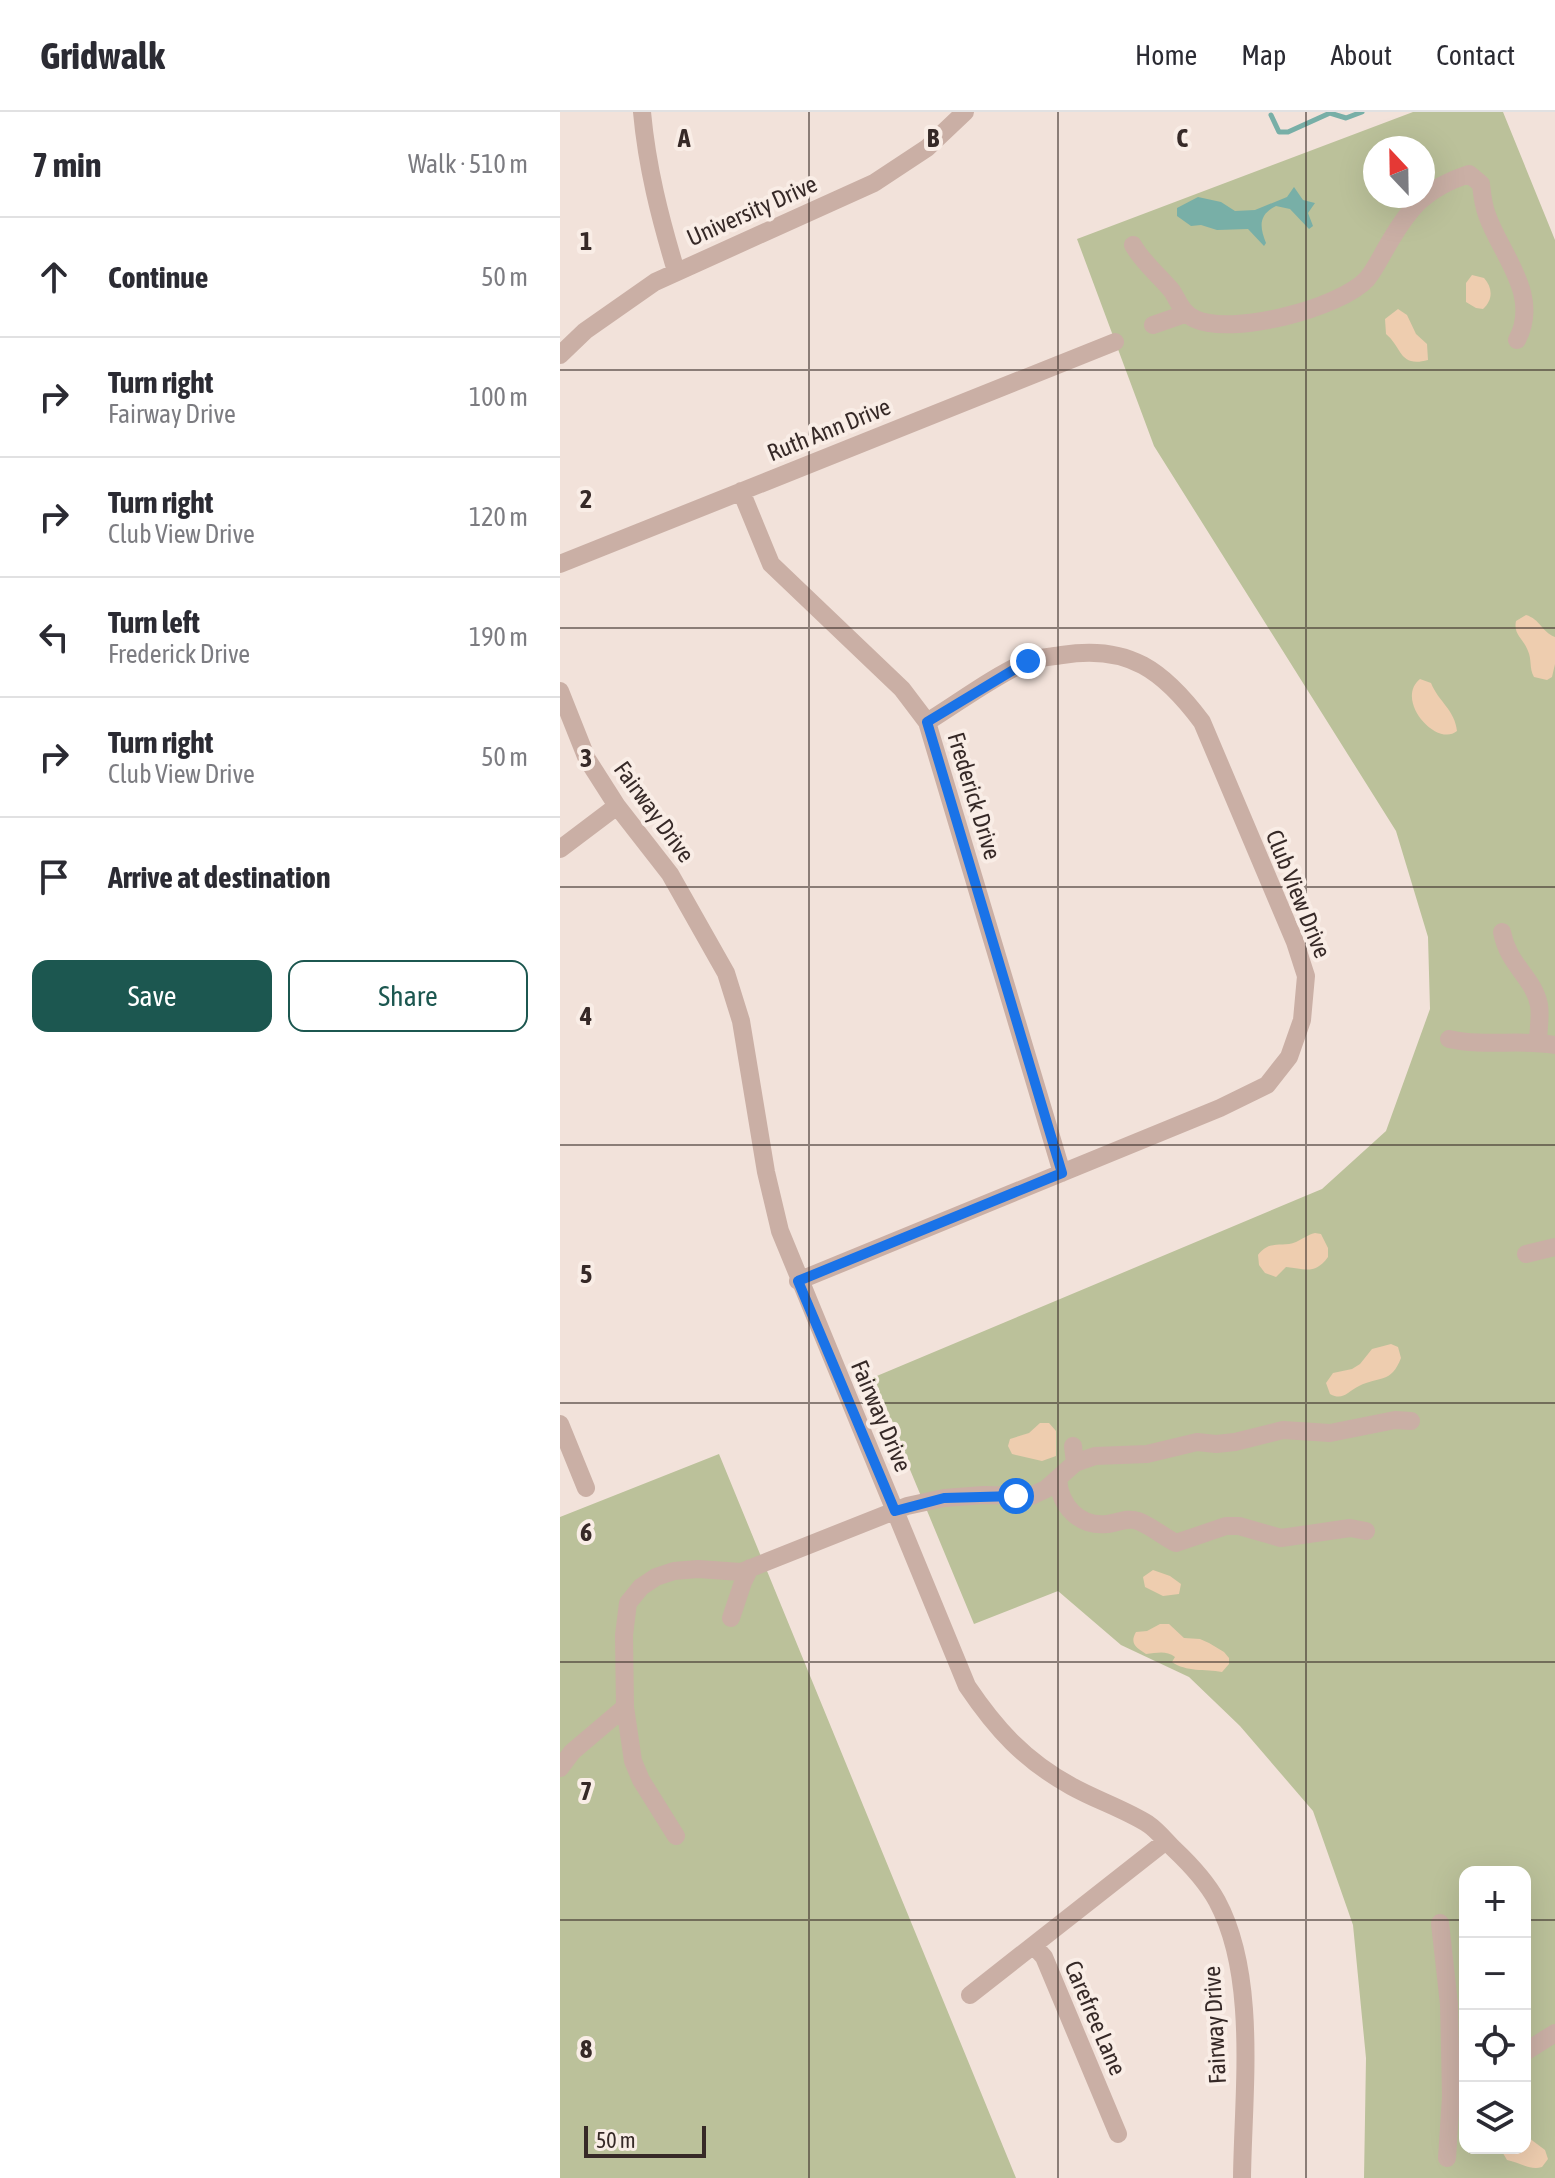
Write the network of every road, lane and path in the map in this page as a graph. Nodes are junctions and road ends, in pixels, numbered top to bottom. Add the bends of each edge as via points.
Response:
1 (642, 112) edge
2 (965, 112) edge
3 (1133, 245) dead end
4 (676, 271) junction
5 (1184, 311) junction
6 (1153, 325) dead end
7 (1197, 335) dead end
8 (1517, 340) dead end
9 (1115, 342) dead end
10 (560, 355) edge
11 (741, 491) junction
12 (560, 564) edge
13 (560, 691) edge
14 (927, 722) junction
15 (617, 806) junction
16 (560, 849) edge
17 (1502, 932) dead end
18 (1449, 1039) dead end
19 (1546, 1044) edge
20 (1062, 1173) junction
21 (1555, 1247) edge
22 (1526, 1254) dead end
23 (798, 1281) junction
24 (1411, 1421) dead end
25 (560, 1424) edge
26 (1058, 1479) junction
27 (586, 1488) dead end
28 (895, 1511) junction
29 (1366, 1531) dead end
30 (750, 1568) junction
31 (731, 1618) dead end
32 (625, 1707) junction
33 (633, 1761) junction
34 (560, 1768) edge
35 (629, 1781) dead end
36 (676, 1836) dead end
37 (1166, 1841) junction
38 (1440, 1923) dead end
39 (1034, 1946) junction
40 (970, 1995) dead end
41 (1555, 2033) edge
42 (1531, 2048) edge
43 (1457, 2064) edge
44 (1118, 2134) dead end
45 (1447, 2158) dead end
46 (1242, 2178) edge

1 - 4 street via 655,202
2 - 4 street, University Drive via 927,148 874,183
3 - 5 street
4 - 10 street, University Drive via 585,331
5 - 6 street
5 - 7 street
5 - 8 street via 1212,324 1233,325 1299,314 1350,294 1377,266 1416,202 1469,174 1481,184 1487,216 1519,283 1525,321
9 - 11 street, Ruth Ann Drive
11 - 12 street, Ruth Ann Drive
11 - 14 street, Frederick Drive via 771,564 902,689
13 - 15 street, Fairway Drive via 587,759
14 - 20 street, Frederick Drive
14 - 20 street, Club View Drive via 1028,661 1073,653 1115,654 1153,669 1179,691 1202,722 1306,976 1302,1020 1289,1057 1267,1085
15 - 16 street
15 - 23 street, Fairway Drive via 670,874 726,973 741,1021 766,1172
17 - 19 street via 1513,962 1535,993
18 - 19 street via 1486,1045
20 - 23 street, Club View Drive
21 - 22 street
23 - 28 street, Fairway Drive
24 - 26 street via 1330,1433 1283,1430 1147,1454 1074,1455
25 - 27 street
26 - 28 street via 1031,1496 944,1498
26 - 29 street via 1063,1503 1080,1518 1092,1524 1138,1521 1179,1549 1226,1526 1281,1538 1350,1528
28 - 30 street
28 - 37 street, Fairway Drive via 967,1686 992,1723 1030,1761 1148,1824
30 - 31 street
30 - 32 street via 674,1571 641,1587 628,1603
32 - 33 street
32 - 34 street
33 - 35 street
33 - 36 street
37 - 39 street, Carefree Lane
37 - 46 street, Fairway Drive via 1197,1871 1217,1901 1241,1974
38 - 43 street
39 - 40 street
39 - 44 street, Carefree Lane via 1044,1957
41 - 42 street
43 - 45 street

